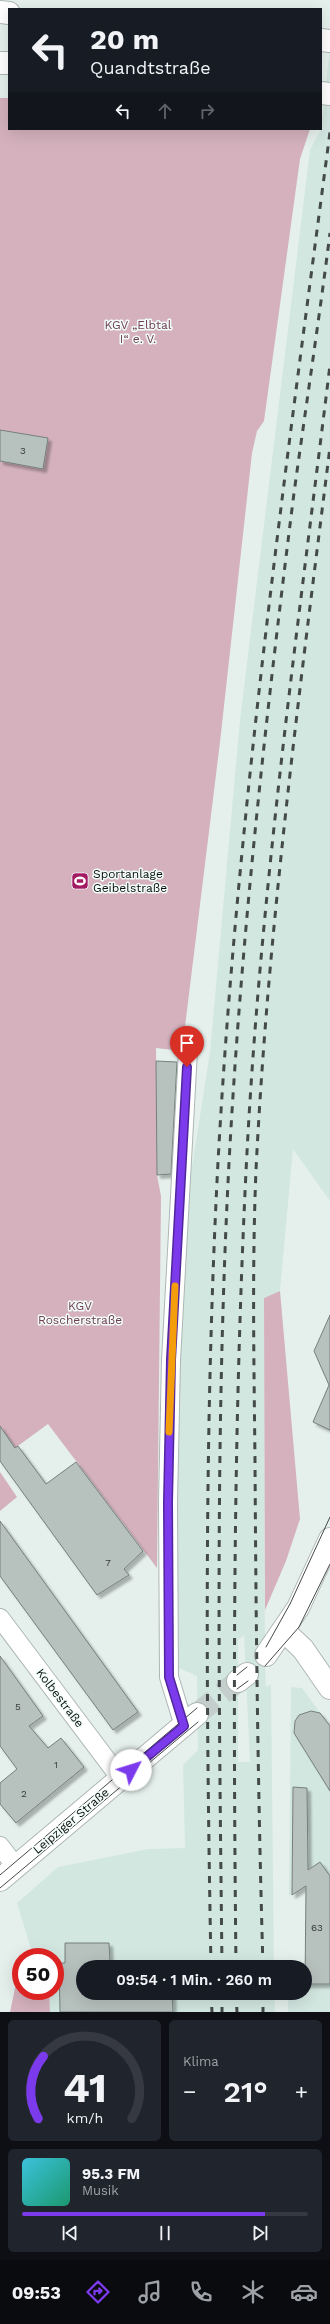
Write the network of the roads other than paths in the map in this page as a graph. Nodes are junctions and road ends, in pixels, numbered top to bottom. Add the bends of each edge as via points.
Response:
1 (188, 1051) dead end
2 (330, 1540) edge
3 (324, 1570) edge
4 (0, 1618) edge
5 (284, 1631) junction
6 (266, 1656) dead end
7 (330, 1688) edge
8 (191, 1720) joint
9 (121, 1779) junction
10 (0, 1846) edge
11 (8, 1874) edge

1 - 8 street via 171,1360 168,1502 169,1677
2 - 3 main road
3 - 5 main road
4 - 9 street, Kolbestraße
5 - 6 main road
5 - 7 main road via 303,1649
8 - 9 main road, Leipziger Straße
9 - 11 main road, Leipziger Straße
10 - 11 street

